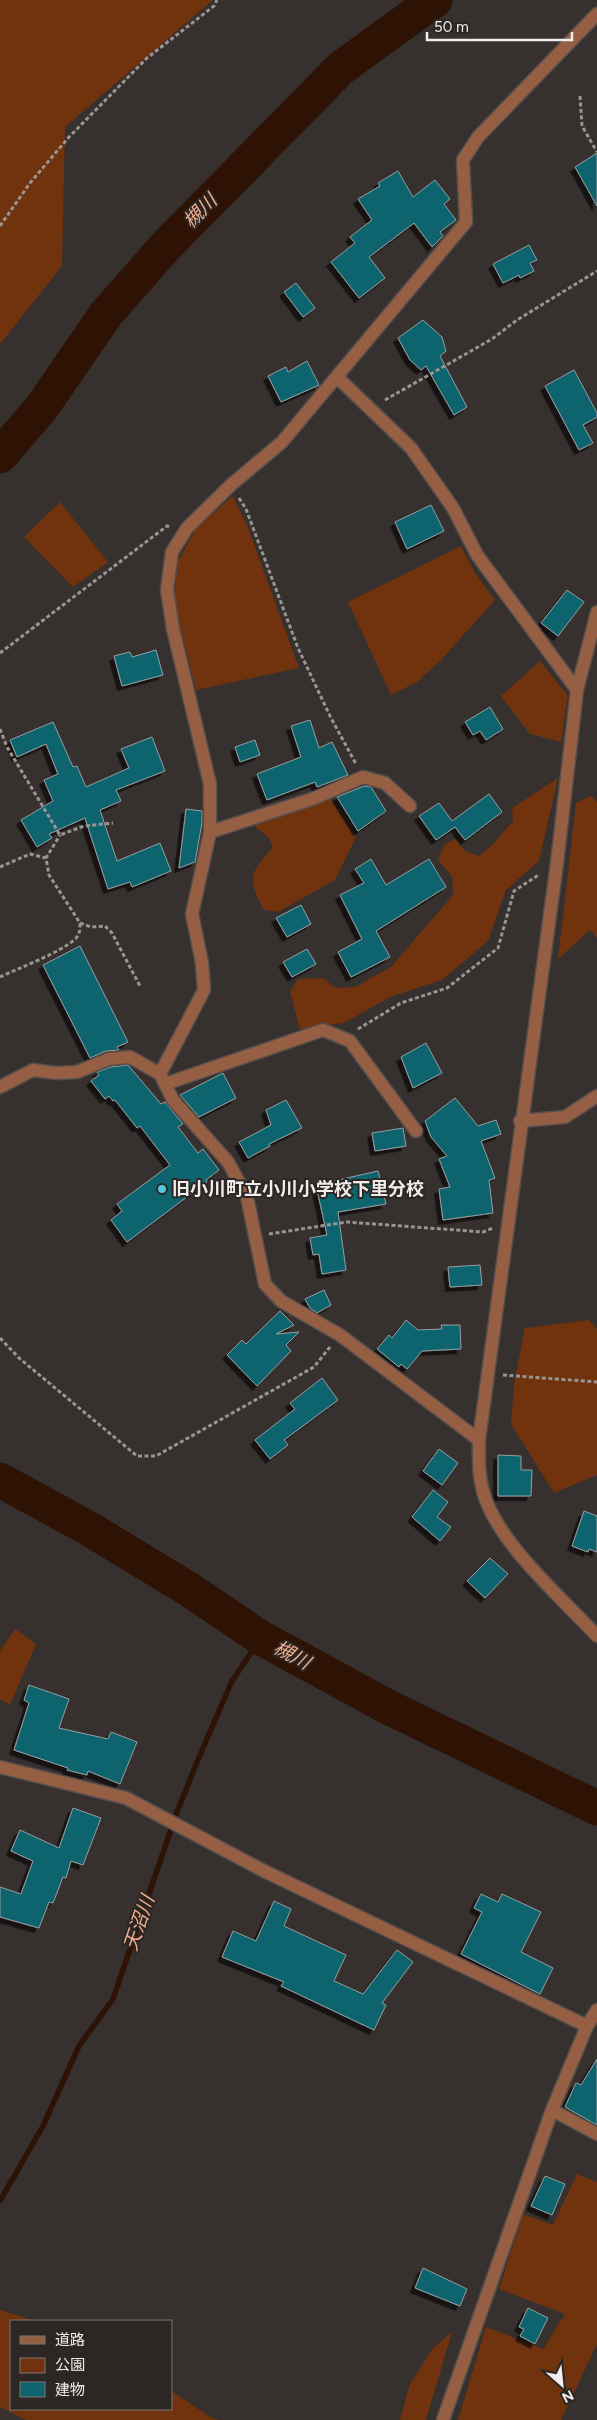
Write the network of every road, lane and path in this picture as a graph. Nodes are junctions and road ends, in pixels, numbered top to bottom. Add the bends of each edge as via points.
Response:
1 (217, 0) edge
2 (597, 14) edge
3 (580, 96) dead end
4 (597, 152) edge
5 (0, 226) edge
6 (597, 271) edge
7 (338, 377) junction
8 (371, 408) junction
9 (232, 484) junction
10 (187, 528) junction
11 (597, 612) edge
12 (0, 653) edge
13 (577, 690) junction
14 (0, 729) edge
15 (0, 746) edge
16 (7, 747) junction
17 (363, 777) junction
18 (410, 806) dead end
19 (113, 823) dead end
20 (210, 832) junction
21 (60, 835) junction
22 (46, 858) junction
23 (557, 863) junction
24 (0, 867) edge
25 (80, 923) junction
26 (0, 977) edge
27 (140, 986) dead end
28 (343, 1038) junction
29 (162, 1079) junction
30 (0, 1087) edge
31 (597, 1096) edge
32 (520, 1121) junction
33 (416, 1131) dead end
34 (508, 1224) junction
35 (255, 1236) junction
36 (340, 1335) junction
37 (0, 1338) edge
38 (487, 1374) junction
39 (597, 1382) edge
40 (479, 1440) junction
41 (597, 1636) edge
42 (0, 1767) edge
43 (597, 2010) edge
44 (587, 2026) junction
45 (552, 2110) junction
46 (597, 2134) edge
47 (443, 2420) edge

1 - 5 path via 214,6 147,58 69,137 30,183
2 - 7 street via 478,137 463,160 466,222
3 - 4 path via 582,126
6 - 8 path via 517,320 492,340
7 - 8 street
7 - 9 street via 282,442
8 - 13 street via 411,448 453,508 476,555
9 - 10 street
9 - 17 path via 246,509 298,648
10 - 12 path via 167,526
10 - 20 street via 172,552 167,590 173,629 210,784
11 - 13 street
13 - 23 street
14 - 16 path
15 - 16 path
16 - 21 path
17 - 18 street via 385,782
17 - 20 street via 315,798
19 - 21 path via 84,826
20 - 29 street via 192,914 204,990
21 - 22 path
22 - 24 path via 30,854
22 - 25 path via 49,875
23 - 28 path via 514,891 498,948 447,988 401,1003
23 - 32 street
25 - 26 path via 80,932 74,940
25 - 27 path via 91,927 105,926 112,933
28 - 29 street via 323,1030
28 - 33 street via 350,1041
29 - 30 street via 130,1057 110,1059 77,1072 33,1070
29 - 35 street via 173,1100 228,1162 247,1197
31 - 32 street via 565,1117
32 - 34 street
34 - 35 path via 483,1232 347,1222
34 - 38 street
35 - 36 street via 265,1284 281,1300
36 - 37 path via 314,1367 156,1456 137,1456 19,1358
36 - 40 street
38 - 39 path
38 - 40 street
40 - 41 street via 481,1483 490,1509 510,1543
42 - 44 street via 126,1798 264,1872
43 - 44 street
44 - 45 street
45 - 46 street
45 - 47 street

